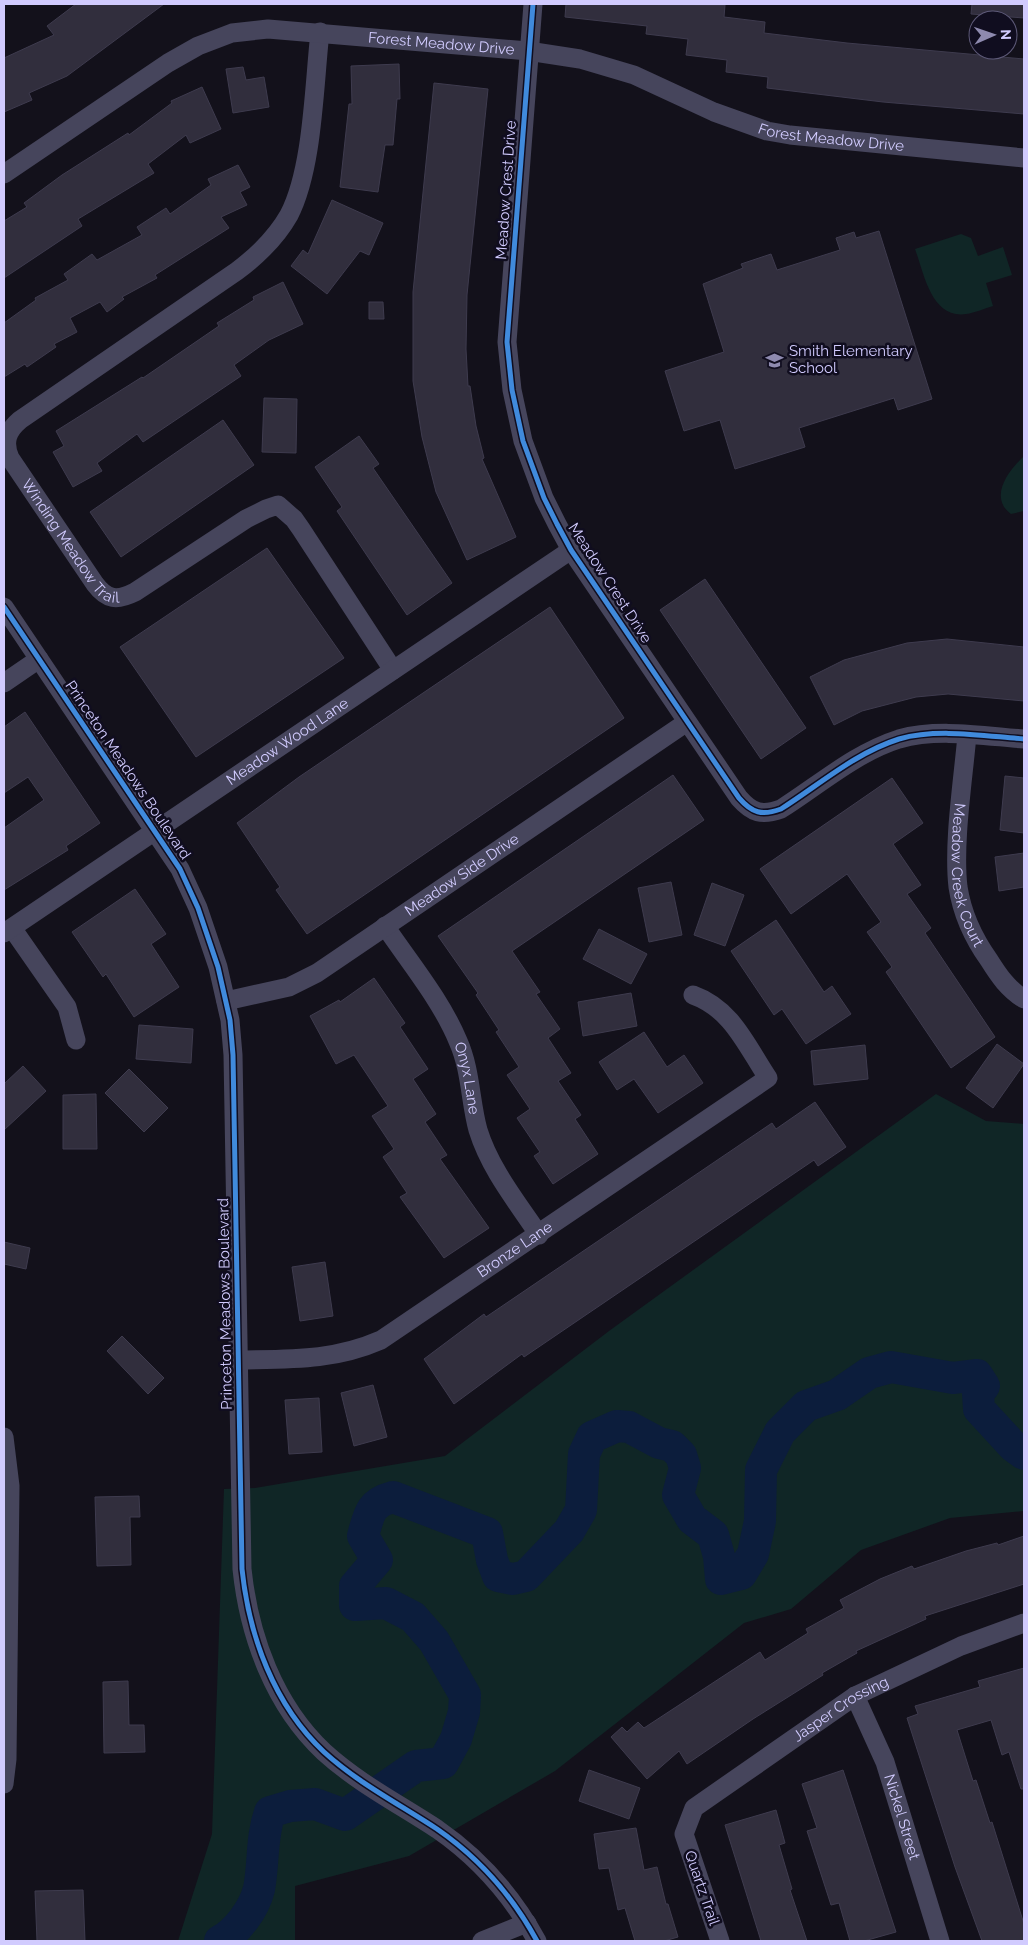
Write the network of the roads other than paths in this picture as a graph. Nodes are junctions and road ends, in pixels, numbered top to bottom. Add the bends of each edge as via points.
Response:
1 (533, 4) edge
2 (320, 32) junction
3 (528, 52) junction
4 (1024, 158) edge
5 (4, 174) edge
6 (571, 550) junction
7 (4, 607) edge
8 (39, 659) junction
9 (393, 670) junction
10 (4, 683) edge
11 (687, 722) junction
12 (967, 735) junction
13 (1024, 739) edge
14 (154, 831) junction
15 (385, 926) junction
16 (8, 930) edge
17 (693, 995) dead end
18 (1024, 999) edge
19 (226, 1001) junction
20 (76, 1040) dead end
21 (539, 1235) junction
22 (239, 1360) junction
23 (4, 1437) edge
24 (1024, 1622) edge
25 (855, 1696) junction
26 (4, 1784) edge
27 (684, 1834) joint
28 (527, 1923) junction
29 (482, 1941) edge
30 (537, 1941) edge
31 (720, 1941) edge
32 (940, 1941) edge

1 - 3 street, Meadow Crest Drive
2 - 3 street, Forest Meadow Drive
2 - 5 street, Forest Meadow Drive via 249,30 213,39 168,62
2 - 9 street, Winding Meadow Trail via 305,167 296,200 281,228 238,271 20,420 8,432 6,442 10,458 101,592 112,599 135,592 246,520 278,505 301,529
3 - 4 street, Forest Meadow Drive via 580,59 617,69 766,131
3 - 6 street, Meadow Crest Drive via 508,350 512,390 524,441 544,498
6 - 9 street, Meadow Wood Lane
6 - 11 street, Meadow Crest Drive
7 - 8 street, Princeton Meadows Boulevard
8 - 10 street
8 - 14 street, Princeton Meadows Boulevard
9 - 14 street, Meadow Wood Lane
11 - 12 street, Meadow Crest Drive via 739,798 750,810 760,814 781,809 848,763 885,744 914,736
11 - 15 street, Meadow Side Drive
12 - 13 street
12 - 18 street, Meadow Creek Court via 957,859 959,889 968,921 982,951 1004,984
14 - 16 street, Meadow Wood Lane
14 - 19 street, Princeton Meadows Boulevard via 180,869 198,908
15 - 19 street, Meadow Side Drive via 304,981 268,994
15 - 21 street, Onyx Lane via 458,1039 474,1114 485,1148
16 - 20 street via 67,1007
17 - 21 street, Bronze Lane via 707,1000 727,1015 768,1078
19 - 22 street, Princeton Meadows Boulevard via 233,1055
21 - 22 street, Bronze Lane via 395,1332 369,1345 318,1358
22 - 28 street, Princeton Meadows Boulevard via 242,1569 249,1614 260,1653 278,1690 306,1733 324,1751 354,1776 470,1855
23 - 26 street via 10,1486
24 - 25 street, Jasper Crossing via 961,1646
25 - 27 street, Jasper Crossing via 694,1808
25 - 32 street, Nickel Street via 885,1762
27 - 31 street, Quartz Trail
28 - 29 street
28 - 30 street, Princeton Meadows Boulevard

